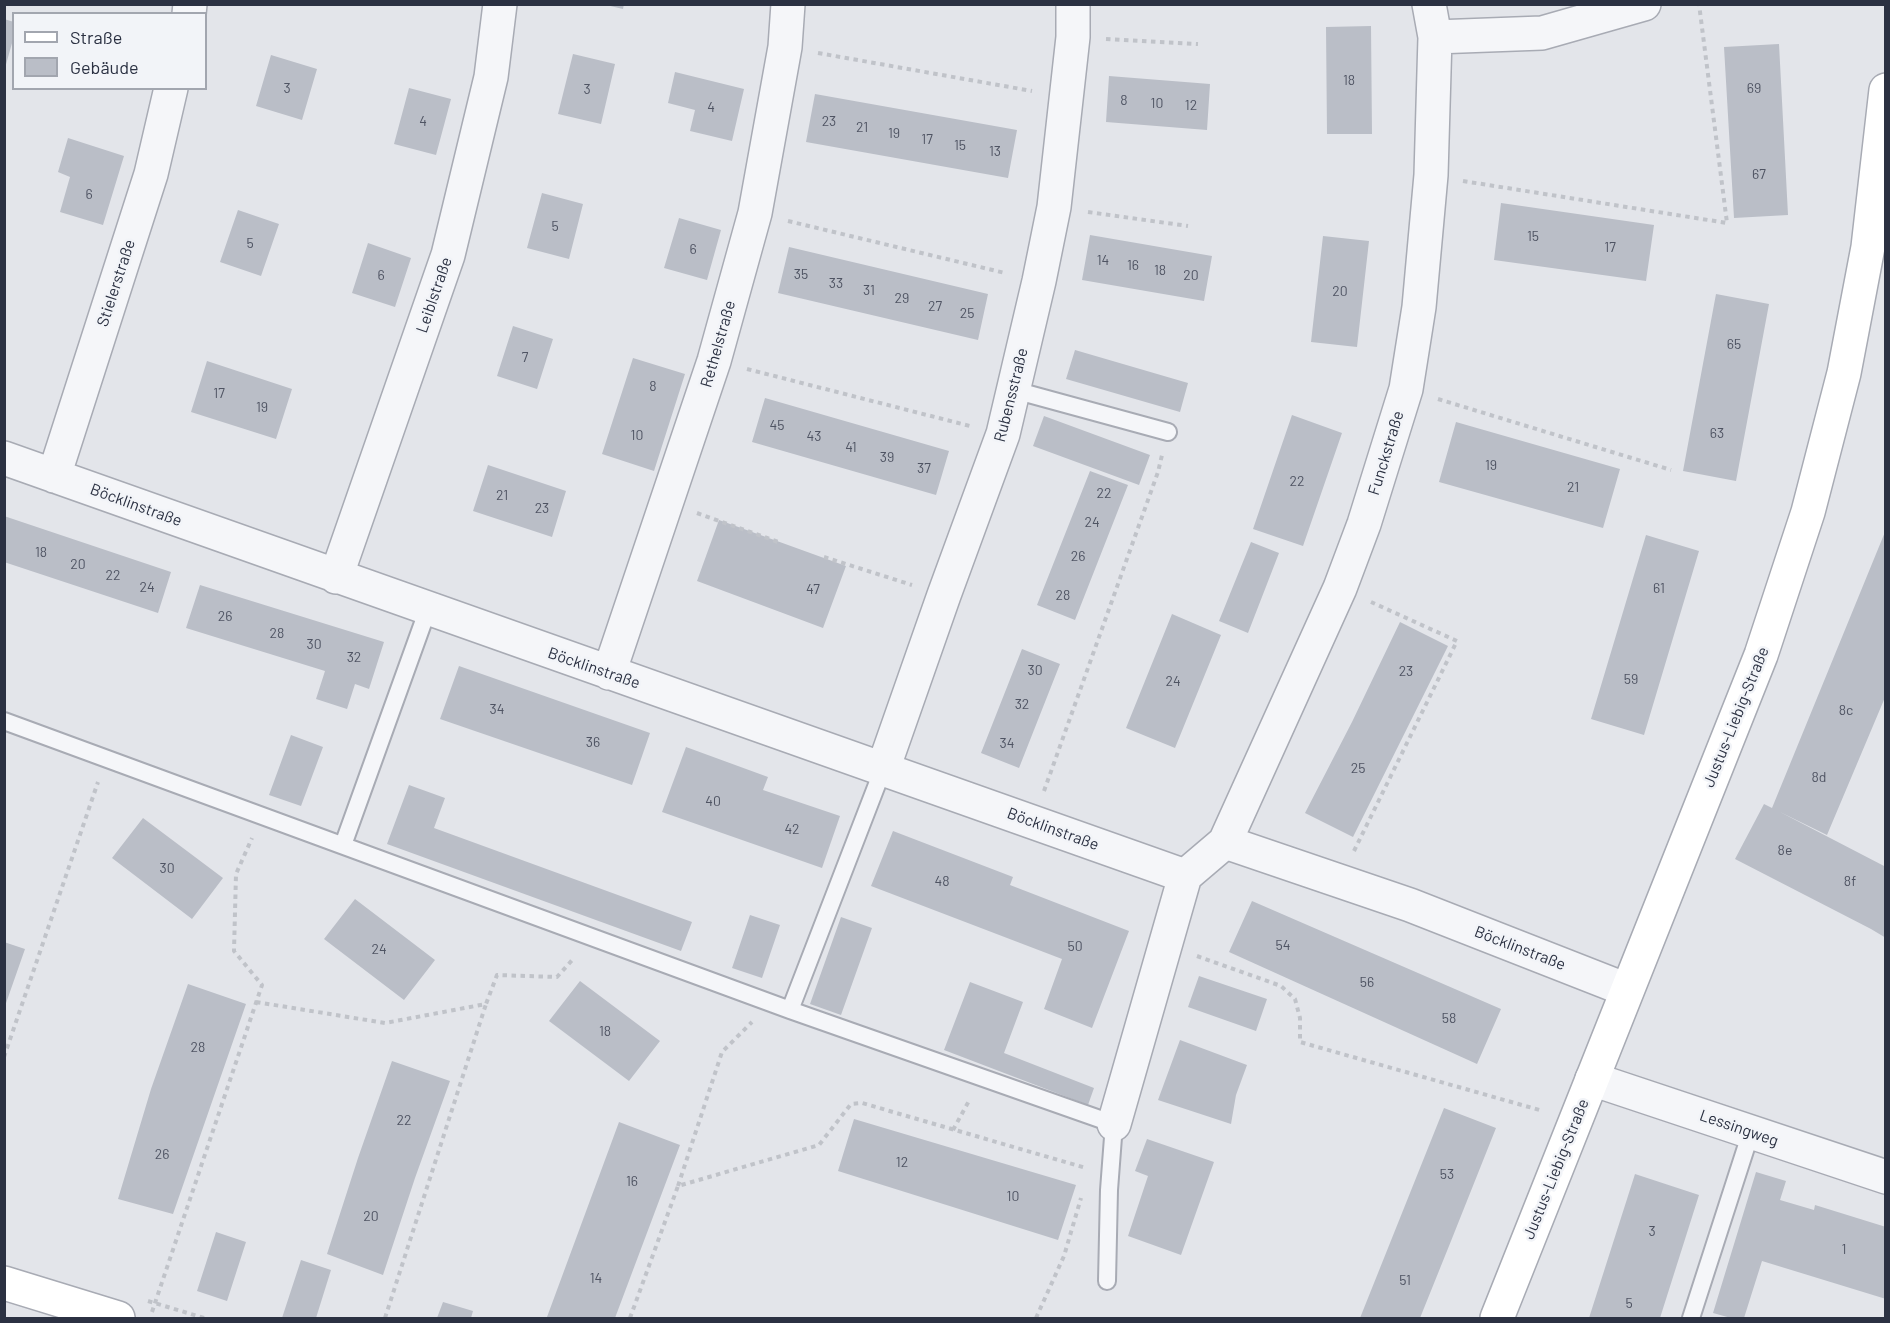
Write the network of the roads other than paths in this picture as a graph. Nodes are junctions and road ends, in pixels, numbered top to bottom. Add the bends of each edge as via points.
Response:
1 (500, 4) edge
2 (788, 4) edge
3 (1073, 4) edge
4 (1429, 4) edge
5 (1644, 4) edge
6 (1435, 37) junction
7 (171, 90) edge
8 (1886, 90) edge
9 (1014, 390) junction
10 (1168, 432) dead end
11 (4, 458) edge
12 (54, 476) junction
13 (336, 577) junction
14 (428, 609) junction
15 (609, 673) junction
16 (4, 721) edge
17 (883, 770) junction
18 (1225, 842) junction
19 (343, 845) junction
20 (1185, 876) junction
21 (1627, 990) junction
22 (790, 1010) junction
23 (1592, 1079) junction
24 (1114, 1124) junction
25 (1751, 1132) junction
26 (1886, 1177) edge
27 (1107, 1281) dead end
28 (4, 1283) edge
29 (118, 1318) edge
30 (1497, 1318) edge
31 (1691, 1318) edge

1 - 13 street, Leiblstraße via 491,77 448,255
2 - 15 street, Rethelstraße via 785,46 755,213 714,361
3 - 9 street, Rubensstraße via 1073,37 1054,207
4 - 6 street, Funckstraße
5 - 6 street via 1542,33
6 - 18 street, Funckstraße via 1431,176 1419,307 1406,389 1340,588
7 - 12 street, Stielerstraße via 151,174
8 - 21 main road, Justus-Liebig-Straße via 1866,259 1844,373 1808,512 1761,656
9 - 10 lane
9 - 17 street, Rubensstraße via 1003,434
11 - 12 street, Böcklinstraße
12 - 13 street, Böcklinstraße
13 - 14 street, Böcklinstraße
14 - 15 street, Böcklinstraße
14 - 19 lane
15 - 17 street, Böcklinstraße
16 - 19 lane
17 - 20 street, Böcklinstraße
17 - 22 lane
18 - 20 street
18 - 21 street, Böcklinstraße via 1410,905
19 - 22 lane
20 - 24 street
21 - 23 main road, Justus-Liebig-Straße
22 - 24 lane
23 - 25 street, Lessingweg
23 - 30 main road, Justus-Liebig-Straße
24 - 27 lane
25 - 26 street, Lessingweg
25 - 31 lane
28 - 29 main road

